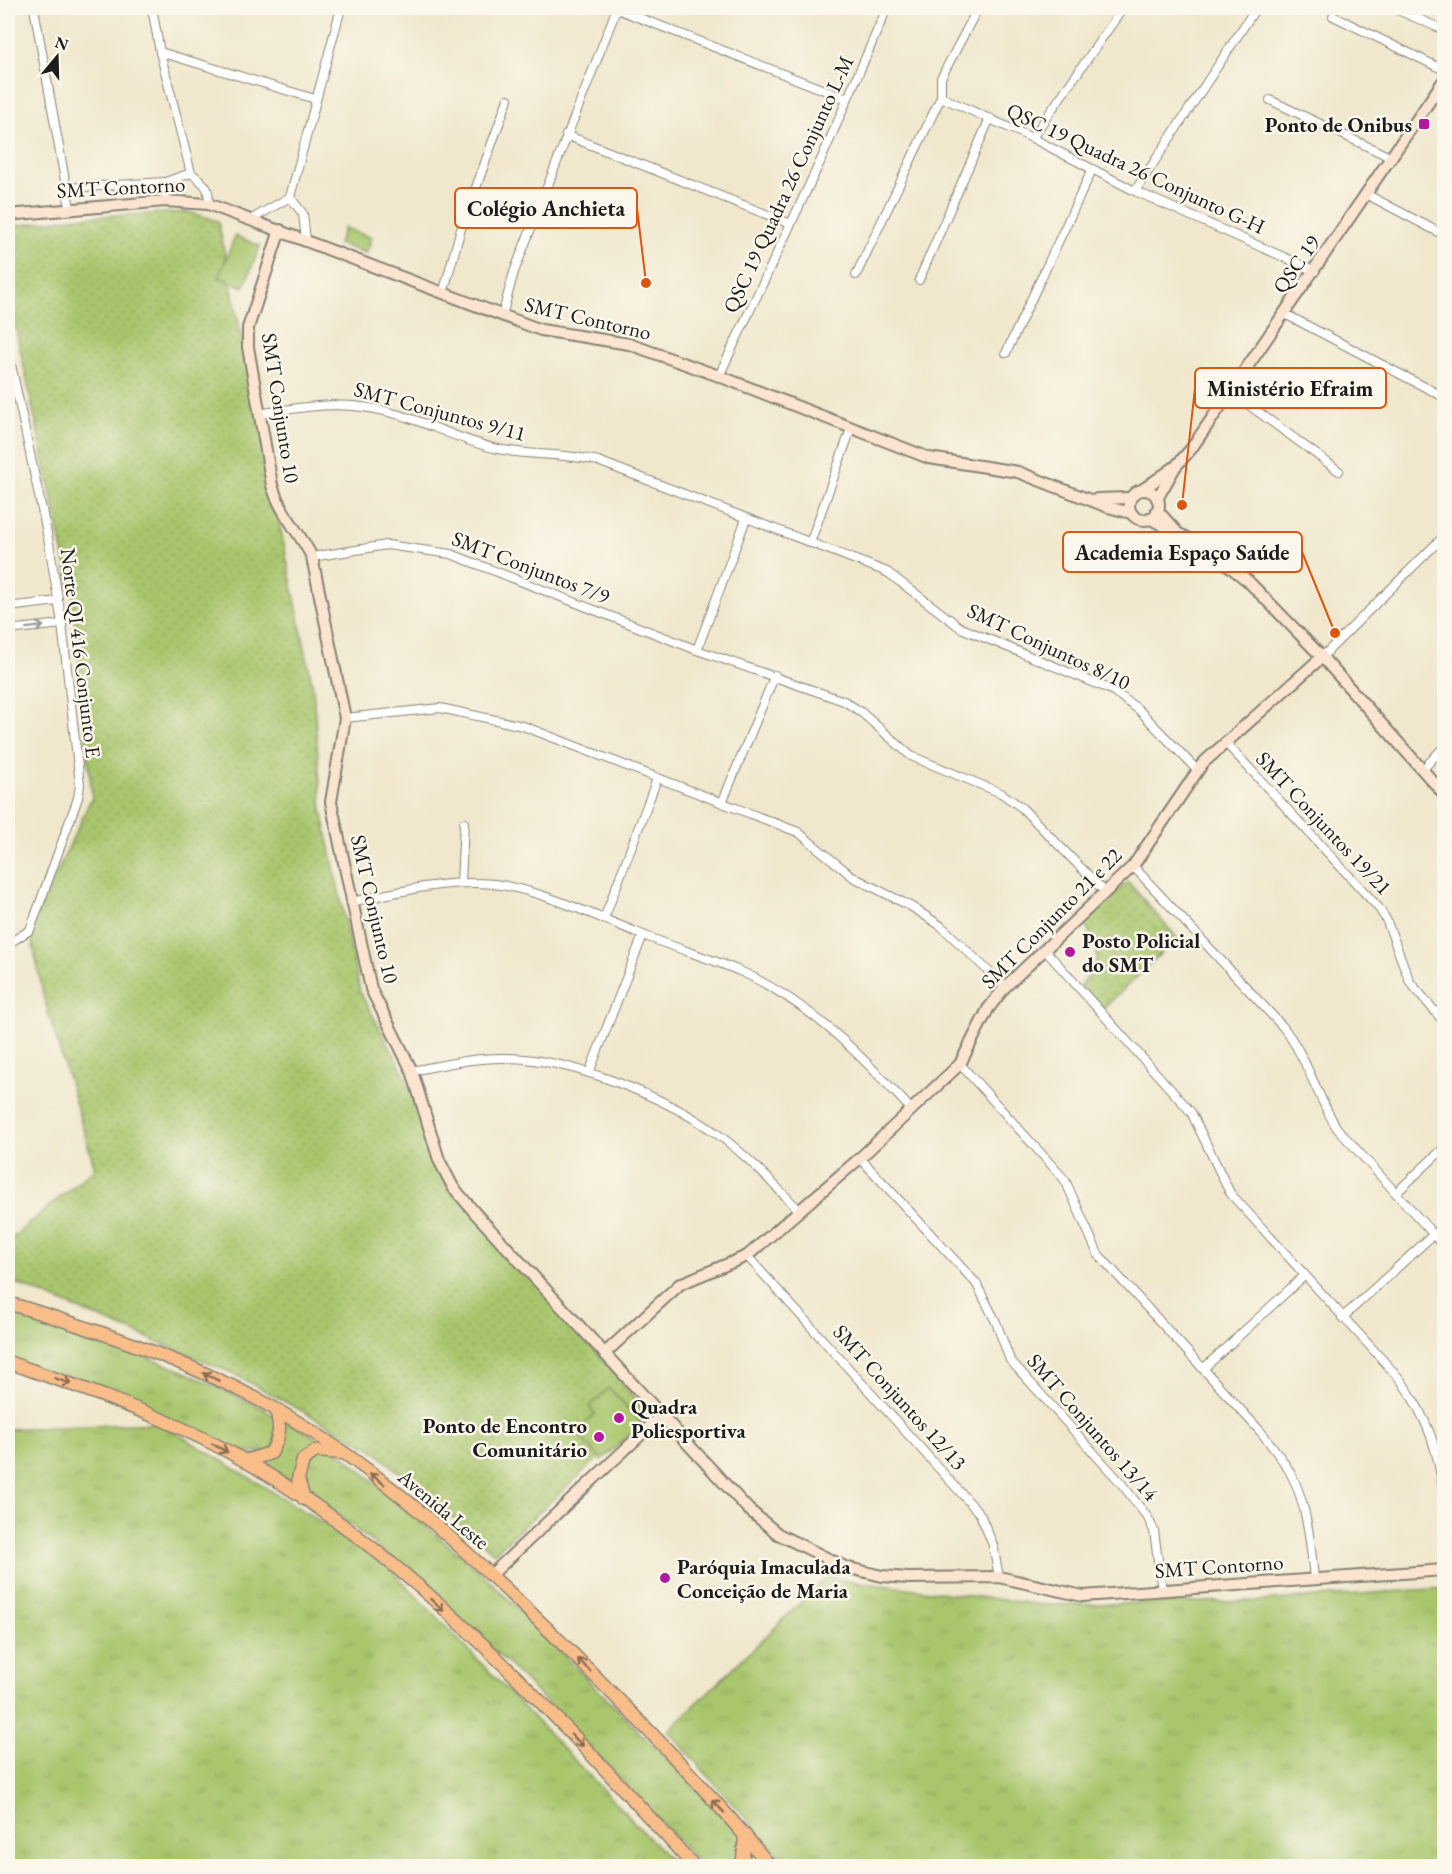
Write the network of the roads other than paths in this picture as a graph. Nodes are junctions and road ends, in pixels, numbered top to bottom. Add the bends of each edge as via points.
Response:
1 (34, 8) edge
2 (152, 8) edge
3 (341, 8) edge
4 (617, 8) edge
5 (887, 8) edge
6 (978, 8) edge
7 (1123, 8) edge
8 (1256, 8) edge
9 (1393, 8) edge
10 (1333, 16) dead end
11 (1444, 30) edge
12 (160, 52) junction
13 (1444, 70) edge
14 (1444, 80) edge
15 (941, 97) junction
16 (315, 99) junction
17 (508, 99) dead end
18 (847, 99) junction
19 (1270, 100) dead end
20 (990, 118) junction
21 (566, 135) junction
22 (1032, 138) junction
23 (1392, 158) junction
24 (1092, 170) junction
25 (191, 173) junction
26 (165, 182) junction
27 (67, 188) junction
28 (1135, 191) junction
29 (1368, 195) junction
30 (290, 197) junction
31 (165, 201) junction
32 (208, 204) junction
33 (70, 208) junction
34 (8, 215) edge
35 (250, 220) junction
36 (791, 224) junction
37 (280, 230) junction
38 (1444, 235) edge
39 (306, 240) junction
40 (1315, 272) junction
41 (856, 275) dead end
42 (919, 280) dead end
43 (443, 294) junction
44 (1285, 314) junction
45 (502, 316) junction
46 (8, 350) edge
47 (1006, 353) dead end
48 (719, 376) junction
49 (1231, 392) junction
50 (1444, 397) edge
51 (259, 414) junction
52 (851, 429) junction
53 (1176, 466) junction
54 (1339, 471) dead end
55 (1142, 490) junction
56 (1085, 497) junction
57 (1130, 498) junction
58 (1154, 509) junction
59 (1131, 513) junction
60 (746, 519) junction
61 (1444, 536) edge
62 (810, 543) junction
63 (312, 557) junction
64 (58, 601) junction
65 (8, 607) edge
66 (62, 624) junction
67 (8, 630) edge
68 (697, 650) junction
69 (1322, 657) junction
70 (775, 675) junction
71 (345, 718) junction
72 (1225, 742) junction
73 (1444, 747) edge
74 (1423, 769) junction
75 (1197, 770) junction
76 (657, 779) junction
77 (1444, 794) edge
78 (722, 803) junction
79 (464, 823) dead end
80 (1133, 866) junction
81 (461, 883) junction
82 (1105, 892) junction
83 (351, 902) junction
84 (604, 919) junction
85 (643, 935) junction
86 (8, 944) edge
87 (1044, 949) junction
88 (1005, 987) junction
89 (1444, 1022) edge
90 (960, 1064) junction
91 (412, 1071) junction
92 (589, 1073) junction
93 (910, 1108) junction
94 (1444, 1148) edge
95 (860, 1158) junction
96 (1396, 1193) junction
97 (800, 1211) junction
98 (1434, 1234) junction
99 (1444, 1246) edge
100 (747, 1256) junction
101 (1304, 1276) junction
102 (8, 1303) edge
103 (1342, 1318) junction
104 (605, 1353) junction
105 (8, 1362) edge
106 (1203, 1369) junction
107 (276, 1410) junction
108 (663, 1414) junction
109 (344, 1454) junction
110 (245, 1461) junction
111 (1444, 1498) edge
112 (304, 1499) junction
113 (1444, 1570) edge
114 (492, 1574) junction
115 (999, 1577) junction
116 (1314, 1579) junction
117 (1162, 1590) junction
118 (745, 1835) junction
119 (694, 1866) edge
120 (740, 1866) edge
121 (770, 1866) edge

1 - 27 street
2 - 12 street
3 - 16 street
4 - 18 street
4 - 21 street
5 - 18 street, QSC 19 Quadra 26 Conjunto L-M
6 - 15 street via 941,78
7 - 22 street
8 - 28 street
9 - 11 street
10 - 13 street
12 - 16 street
12 - 25 street
14 - 23 street, QSC 19
15 - 20 street, QSC 19 Quadra 26 Conjunto G-H
15 - 41 street
16 - 30 street
17 - 43 street via 460,232
18 - 36 street, QSC 19 Quadra 26 Conjunto L-M
19 - 23 street
20 - 22 street, QSC 19 Quadra 26 Conjunto G-H
20 - 42 street
21 - 36 street
21 - 45 street via 514,272
22 - 24 street, QSC 19 Quadra 26 Conjunto G-H
23 - 29 street, QSC 19
24 - 28 street, QSC 19 Quadra 26 Conjunto G-H
24 - 47 street
25 - 26 street
25 - 32 street via 206,184
26 - 27 street
26 - 31 street
27 - 33 street
28 - 40 street, QSC 19 Quadra 26 Conjunto G-H
29 - 38 street
29 - 40 street, QSC 19
30 - 35 street
30 - 39 street via 303,214
31 - 32 street, SMT Contorno
31 - 33 street, SMT Contorno
32 - 35 street, SMT Contorno
33 - 34 street, SMT Contorno
35 - 37 street, SMT Contorno
36 - 48 street, QSC 19 Quadra 26 Conjunto L-M
37 - 39 street, SMT Contorno
37 - 51 street, SMT Conjunto 10 via 247,338
39 - 43 street, SMT Contorno
40 - 44 street, QSC 19
43 - 45 street, SMT Contorno
44 - 49 street, QSC 19
44 - 50 street
45 - 48 street, SMT Contorno via 553,333 629,344
46 - 64 street, Norte QI 416 Conjunto E
48 - 52 street, SMT Contorno
49 - 53 street, QSC 19
49 - 54 street
51 - 60 street, SMT Conjuntos 9/11 via 310,405 355,405 402,415 495,449 598,461
51 - 63 street, SMT Conjunto 10 via 277,501
52 - 56 street, SMT Contorno via 929,458 1018,472
52 - 62 street
53 - 55 street, QSC 19
53 - 58 street, QSC 19
55 - 57 street
55 - 58 street via 1151,492
56 - 57 street, SMT Contorno
56 - 59 street, SMT Contorno
57 - 59 street
58 - 59 street via 1138,518
58 - 69 street via 1176,532 1233,567
60 - 62 street, SMT Conjuntos 9/11
60 - 68 street
61 - 69 street
62 - 75 street, SMT Conjuntos 8/10 via 893,575 961,628 1112,690 1140,710
63 - 68 street, SMT Conjuntos 7/9 via 387,545 451,554
63 - 71 street, SMT Conjunto 10
64 - 65 street
64 - 66 street, Norte QI 416 Conjunto E
67 -> 66 street
66 - 86 street, Norte QI 416 Conjunto E via 80,785 78,798 30,930
68 - 70 street, SMT Conjuntos 7/9
69 - 72 street, SMT Conjunto 21 e 22
69 - 74 street
70 - 78 street
70 - 82 street, SMT Conjuntos 7/9 via 844,701 911,756 1001,793 1021,807
71 - 76 street via 440,708 477,714 523,726
71 - 83 street, SMT Conjunto 10 via 331,802
72 - 75 street, SMT Conjunto 21 e 22
72 - 89 street, SMT Conjuntos 19/21 via 1378,907 1410,981
73 - 74 street
74 - 77 street
75 - 80 street, SMT Conjunto 21 e 22
76 - 78 street
76 - 84 street
78 - 88 street via 798,832 853,877 927,915
79 - 81 street
80 - 82 street, SMT Conjunto 21 e 22
80 - 96 street via 1284,1027 1302,1052 1337,1128
81 - 83 street
81 - 84 street via 495,884 529,892
82 - 87 street, SMT Conjunto 21 e 22
83 - 91 street, SMT Conjunto 10 via 371,989
84 - 85 street
85 - 92 street
85 - 93 street via 777,990 852,1047
87 - 88 street, SMT Conjunto 21 e 22
87 - 101 street via 1180,1098 1202,1131 1230,1193
88 - 90 street, SMT Conjunto 21 e 22 via 988,1009
90 - 93 street, SMT Conjunto 21 e 22
90 - 106 street via 1065,1180 1098,1254
91 - 92 street via 454,1062 504,1058 536,1059
91 - 104 street, SMT Conjunto 10 via 439,1160 453,1187
92 - 97 street via 650,1097 719,1135
93 - 95 street, SMT Conjunto 21 e 22
94 - 96 street
95 - 97 street, SMT Conjunto 21 e 22
95 - 117 street, SMT Conjuntos 13/14 via 976,1283 1010,1360 1148,1518 1154,1531
96 - 98 street
97 - 100 street, SMT Conjunto 21 e 22
98 - 99 street
98 - 103 street
100 - 104 street, SMT Conjunto 21 e 22 via 680,1284
100 - 115 street, SMT Conjuntos 12/13 via 980,1514 993,1545
101 - 103 street
101 - 106 street
107 -> 102 main road, Avenida Leste via 137,1345
103 - 111 street via 1400,1379 1416,1402 1441,1461
104 - 108 street, SMT Conjunto 10
105 -> 110 main road via 157,1417
106 - 116 street via 1261,1432 1292,1475 1310,1541
107 - 109 main road, Avenida Leste
107 - 110 main road via 279,1438 271,1453
108 - 114 street
108 - 115 street, SMT Conjunto 10 via 748,1509 778,1534 811,1552 845,1568 882,1576
109 - 112 main road via 316,1451 303,1460 298,1479
114 -> 109 main road, Avenida Leste via 421,1511
110 - 112 main road
112 -> 119 main road via 393,1565 468,1633 551,1713
113 - 116 street, SMT Contorno
118 -> 114 main road, Avenida Leste via 621,1702
115 - 117 street, SMT Contorno via 1083,1596
116 - 117 street, SMT Contorno
118 - 120 main road
118 - 121 main road, Avenida Leste

